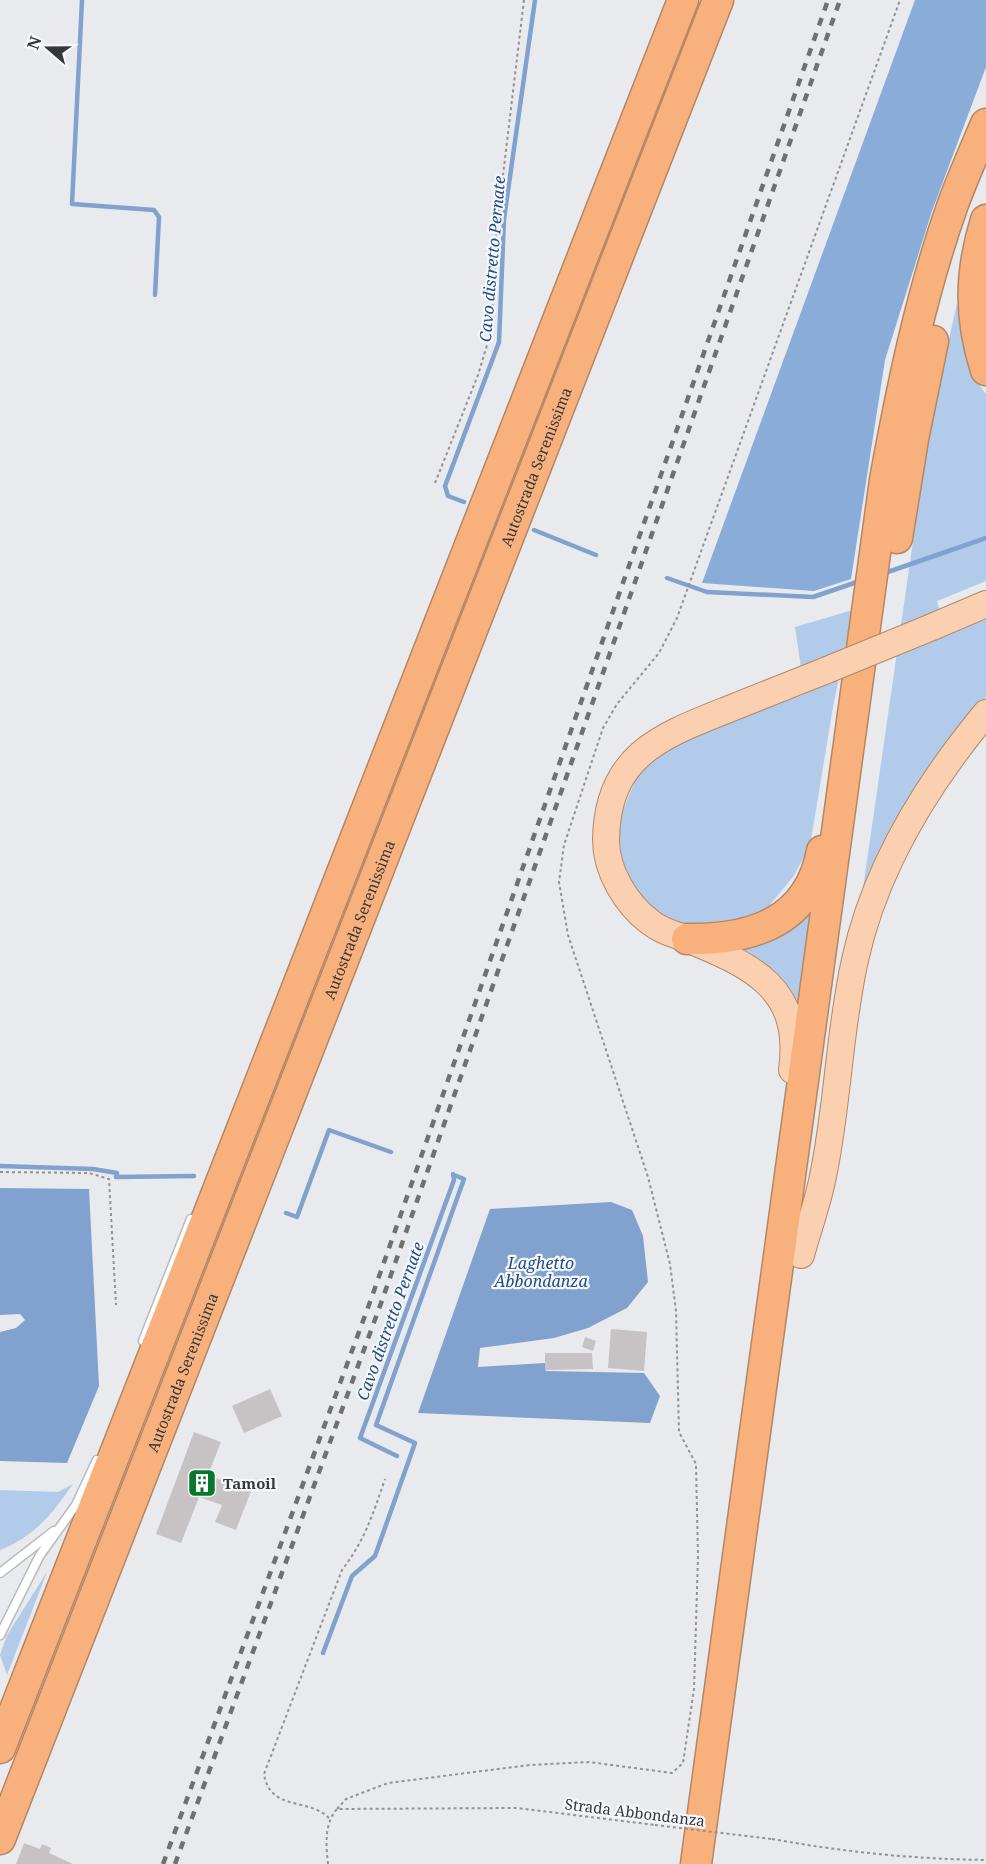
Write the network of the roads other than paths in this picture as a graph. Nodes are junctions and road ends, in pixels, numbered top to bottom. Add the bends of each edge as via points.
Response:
1 (683, 0) edge
2 (718, 0) edge
3 (986, 124) edge
4 (986, 171) edge
5 (986, 220) edge
6 (986, 370) edge
7 (882, 574) junction
8 (986, 604) edge
9 (857, 681) junction
10 (986, 713) edge
11 (687, 939) junction
12 (238, 1136) junction
13 (209, 1187) dead end
14 (198, 1206) dead end
15 (801, 1255) junction
16 (777, 1274) junction
17 (141, 1348) dead end
18 (102, 1446) dead end
19 (63, 1522) junction
20 (0, 1573) edge
21 (0, 1635) edge
22 (0, 1748) edge
23 (0, 1839) edge
24 (696, 1864) edge
25 (716, 1864) edge

1 - 12 highway
2 - 23 highway, Autostrada Serenissima
3 - 7 highway via 953,204 902,386 885,480
4 - 7 highway via 935,334
5 - 6 highway via 977,248 972,288 974,322
7 - 9 highway
7 - 15 highway
8 - 11 main road, bridge via 666,735 640,754 621,778 609,811 609,863 640,914 660,929
9 - 11 highway via 836,756 818,871 811,886 788,913 756,932 718,940
9 - 16 highway
10 - 15 main road via 907,825 874,899 855,957 823,1176
11 - 16 main road via 755,970 775,992 791,1025 795,1050 778,1171
12 - 13 lane
12 - 22 highway
14 - 17 lane
15 - 25 highway
16 - 24 highway
18 - 19 lane via 80,1497
19 - 20 lane
19 - 21 lane via 40,1555

